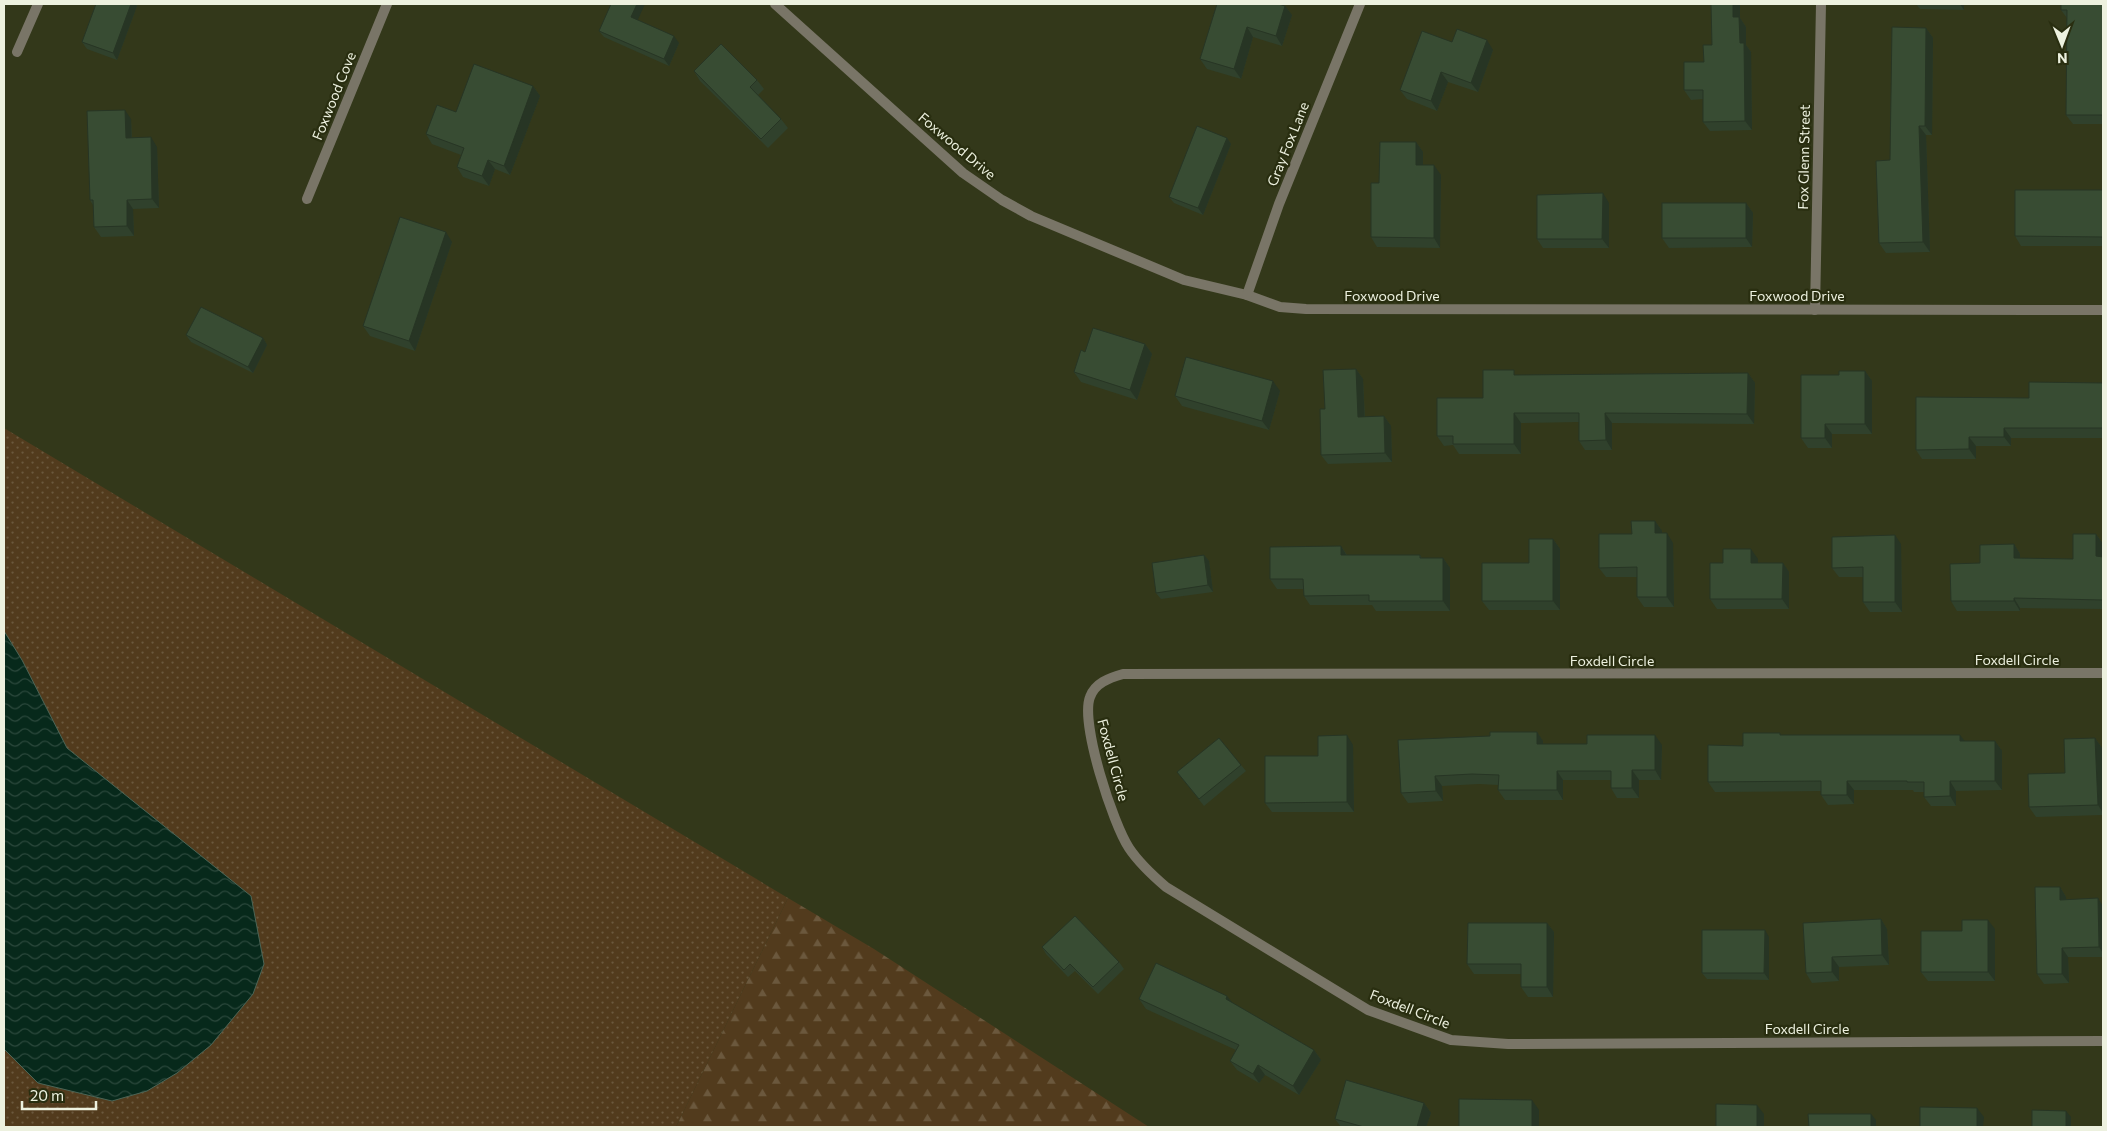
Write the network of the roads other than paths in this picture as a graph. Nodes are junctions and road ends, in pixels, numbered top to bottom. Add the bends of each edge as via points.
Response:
1 (38, 4) edge
2 (387, 4) edge
3 (775, 4) edge
4 (1360, 4) edge
5 (1821, 4) edge
6 (18, 52) dead end
7 (307, 199) dead end
8 (1246, 295) junction
9 (1815, 310) junction
10 (2103, 310) edge
11 (2103, 673) edge
12 (2103, 1041) edge

1 - 6 street
2 - 7 street, Foxwood Cove
3 - 8 street, Foxwood Drive via 963,173 1002,200 1030,216 1184,280
4 - 8 street, Gray Fox Lane via 1278,204
5 - 9 street, Fox Glenn Street
8 - 9 street, Foxwood Drive via 1280,307 1306,309
9 - 10 street, Foxwood Drive
11 - 12 street, Foxdell Circle via 1122,674 1108,678 1095,688 1086,712 1101,780 1119,830 1145,868 1166,887 1368,1010 1433,1034 1464,1042 1508,1044

